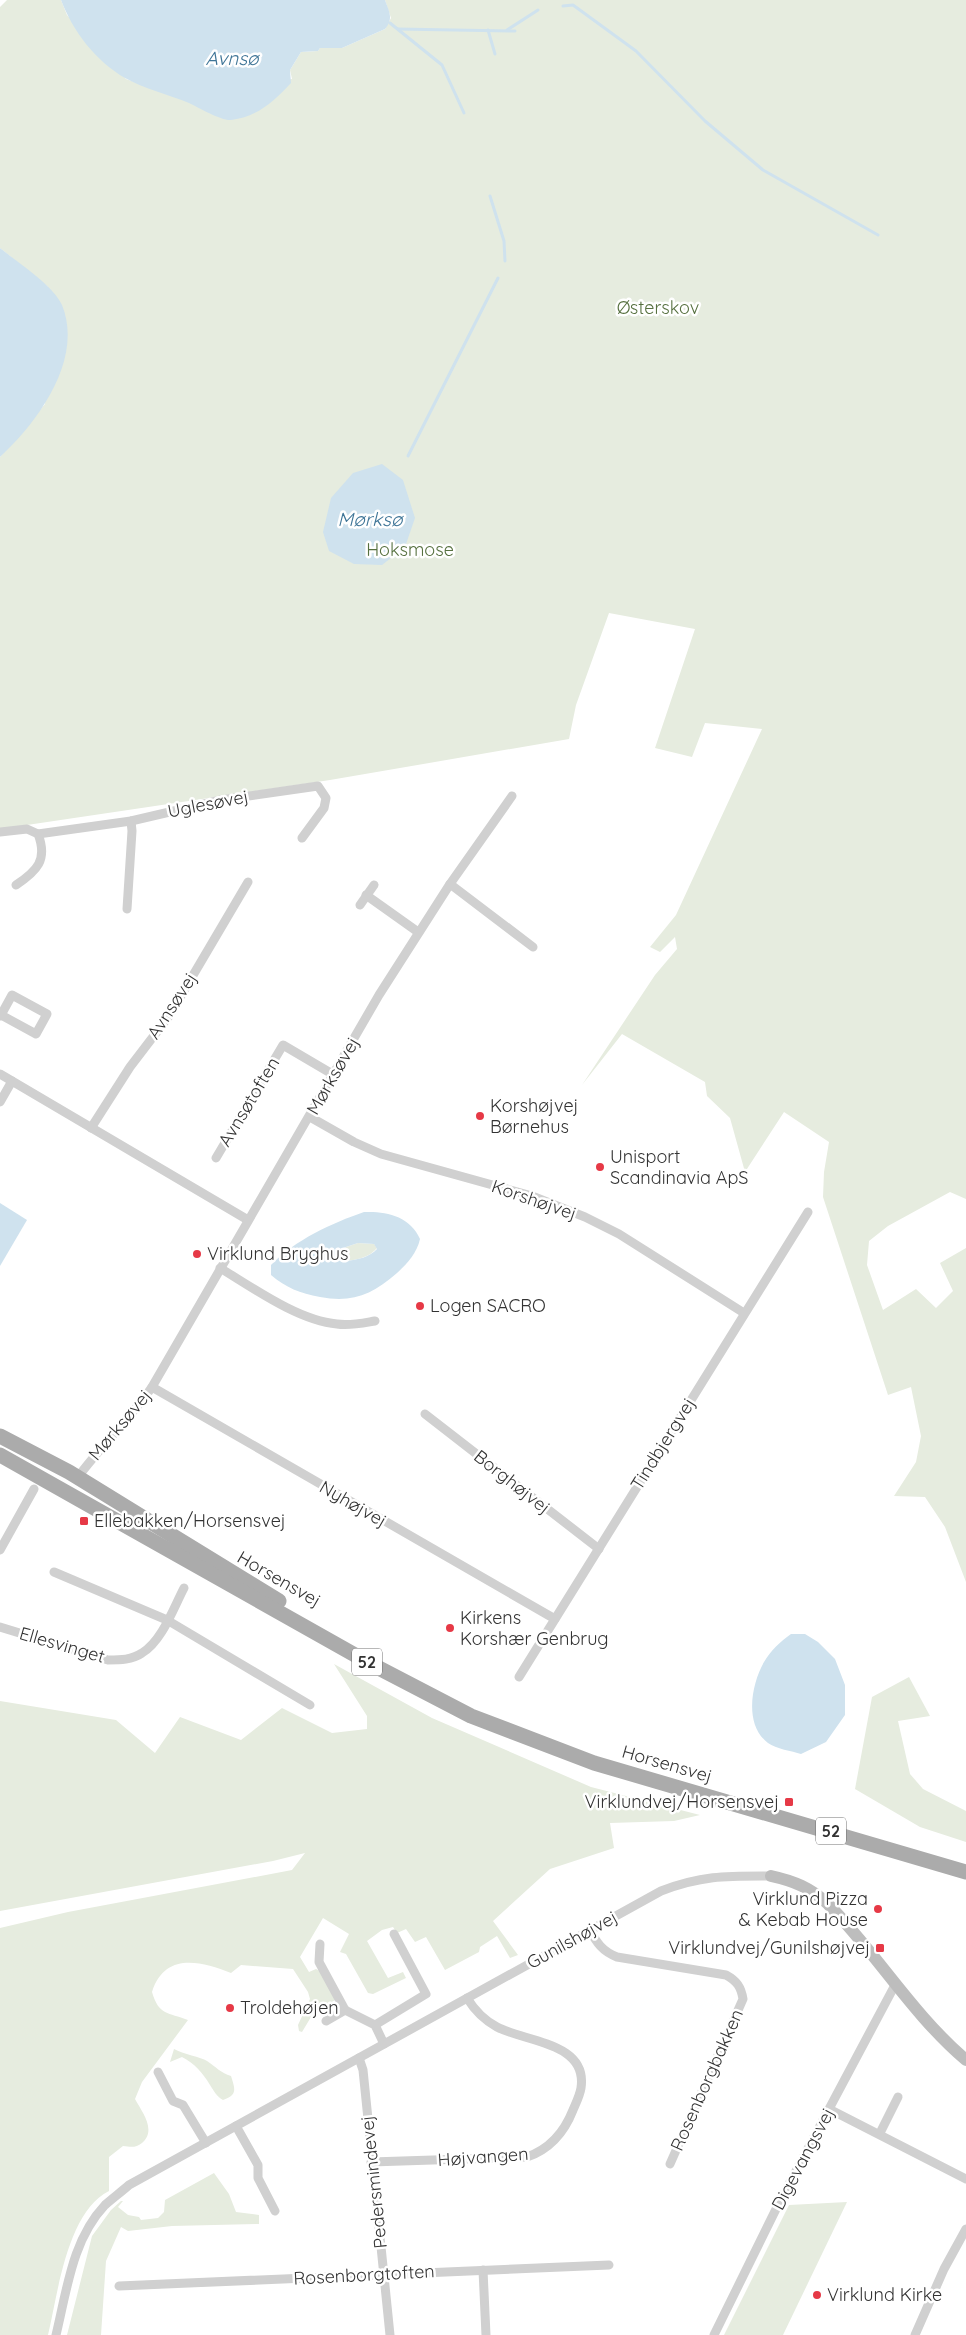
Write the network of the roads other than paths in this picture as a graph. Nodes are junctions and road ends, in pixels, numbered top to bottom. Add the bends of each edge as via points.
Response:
1 (512, 796) dead end
2 (131, 821) junction
3 (0, 832) edge
4 (38, 834) junction
5 (302, 838) dead end
6 (248, 882) dead end
7 (450, 884) junction
8 (16, 885) dead end
9 (374, 885) dead end
10 (366, 895) junction
11 (360, 905) dead end
12 (127, 909) dead end
13 (418, 932) junction
14 (533, 947) dead end
15 (0, 1015) edge
16 (0, 1074) edge
17 (334, 1075) junction
18 (12, 1081) junction
19 (0, 1102) edge
20 (310, 1117) junction
21 (91, 1128) junction
22 (216, 1158) dead end
23 (808, 1212) dead end
24 (248, 1220) junction
25 (220, 1268) junction
26 (744, 1313) junction
27 (376, 1321) dead end
28 (152, 1387) junction
29 (425, 1414) dead end
30 (0, 1436) edge
31 (0, 1455) edge
32 (78, 1477) junction
33 (34, 1488) joint
34 (132, 1530) junction
35 (1, 1548) edge
36 (598, 1549) junction
37 (54, 1572) dead end
38 (184, 1588) dead end
39 (555, 1619) junction
40 (167, 1620) junction
41 (0, 1627) edge
42 (519, 1677) dead end
43 (310, 1705) dead end
44 (544, 1743) junction
45 (962, 1870) edge
46 (771, 1876) joint
47 (589, 1929) junction
48 (394, 1934) dead end
49 (320, 1944) dead end
50 (895, 1985) junction
51 (467, 1998) junction
52 (345, 2010) junction
53 (326, 2021) dead end
54 (375, 2026) junction
55 (384, 2044) junction
56 (359, 2058) junction
57 (966, 2060) edge
58 (158, 2072) dead end
59 (898, 2097) dead end
60 (829, 2108) junction
61 (236, 2126) junction
62 (880, 2133) junction
63 (206, 2143) junction
64 (371, 2162) junction
65 (670, 2164) dead end
66 (966, 2178) edge
67 (275, 2212) dead end
68 (966, 2229) edge
69 (609, 2265) dead end
70 (483, 2270) junction
71 (383, 2274) junction
72 (119, 2286) dead end
73 (56, 2335) edge
74 (390, 2335) edge
75 (486, 2335) edge
76 (714, 2335) edge
77 (915, 2335) edge

1 - 7 street, Mørksøvej
2 - 4 street, Uglesøvej
2 - 5 street, Uglesøvej via 221,800 318,786 326,798 324,808
2 - 12 street
3 - 4 street, Uglesøvej via 27,830
4 - 8 street via 43,847 40,864
6 - 21 street, Avnsøvej via 169,1016 136,1059
7 - 13 street, Mørksøvej
7 - 14 street
9 - 10 street
10 - 11 street
10 - 13 street
13 - 17 street, Mørksøvej
15 - 15 street via 36,1034 47,1014 12,995
16 - 18 street
17 - 20 street, Mørksøvej
17 - 22 street, Avnsøtoften via 283,1045
18 - 19 street
18 - 21 street
20 - 24 street, Mørksøvej
20 - 26 street, Korshøjvej via 381,1154 532,1196 585,1217 619,1234
21 - 24 street
23 - 26 street, Tindbjergvej
24 - 25 street, Mørksøvej
25 - 27 street via 273,1301 301,1314 335,1324
25 - 28 street, Mørksøvej
26 - 36 street, Tindbjergvej
28 - 32 street, Mørksøvej
28 - 39 street, Nyhøjvej
29 - 36 street, Borghøjvej
30 - 32 main road, Horsensvej / 52
31 - 32 main road, 52 via 49,1473
31 - 33 main road
31 - 34 main road, Horsensvej / 52
32 - 34 main road, 52 via 80,1486 90,1497
32 - 44 main road, Horsensvej / 52 via 301,1614
33 - 35 street
34 - 44 main road, Horsensvej / 52 via 371,1664 471,1716
36 - 39 street, Tindbjergvej
37 - 40 street
38 - 40 street, Ellesvinget
39 - 42 street, Tindbjergvej
40 - 41 street, Ellesvinget via 154,1643 142,1653 126,1659 108,1660
40 - 43 street
44 - 45 main road, Horsensvej / 52 via 594,1763
46 - 47 street, Gunilshøjvej via 689,1880
46 - 50 street via 814,1891 840,1916
47 - 51 street, Gunilshøjvej
47 - 65 street, Rosenborgbakken via 599,1946 617,1957 726,1975 741,1989 742,1999
48 - 54 street via 426,1994
49 - 52 street via 319,1962
50 - 57 street via 945,2043
50 - 60 street, Digevangsvej
51 - 55 street, Gunilshøjvej
51 - 64 street, Højvangen via 474,2010 498,2028 559,2048 571,2057 579,2068 582,2088 567,2125 554,2142 527,2157
52 - 53 street
52 - 54 street
54 - 55 street
55 - 56 street, Gunilshøjvej
56 - 61 street, Gunilshøjvej
56 - 64 street, Pedersmindevej via 363,2070
58 - 63 street via 173,2101 183,2105
59 - 62 street
60 - 62 street
60 - 76 street, Digevangsvej
61 - 63 street, Gunilshøjvej
61 - 67 street via 258,2165 258,2178
62 - 66 street
63 - 73 street, Gunilshøjvej via 129,2185 105,2205 76,2252
64 - 71 street, Pedersmindevej
68 - 77 street
69 - 70 street, Rosenborgtoften
70 - 71 street, Rosenborgtoften
70 - 75 street
71 - 72 street, Rosenborgtoften
71 - 74 street, Pedersmindevej

